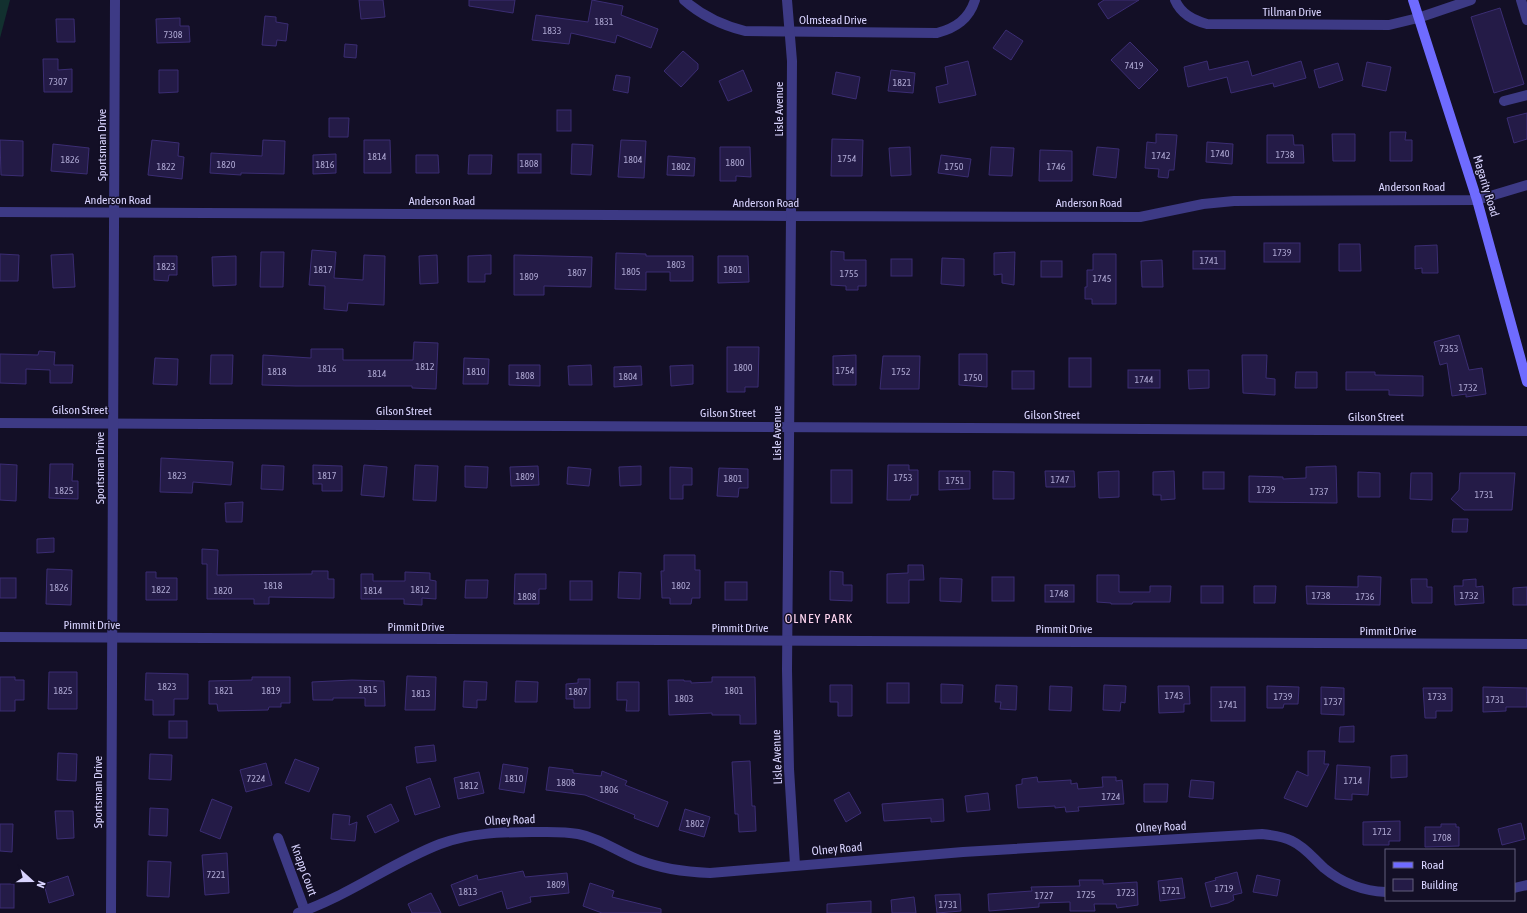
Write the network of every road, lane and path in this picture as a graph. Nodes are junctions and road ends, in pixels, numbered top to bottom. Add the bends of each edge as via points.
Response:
1 (115, 0) edge
2 (684, 0) edge
3 (787, 0) edge
4 (975, 0) edge
5 (1175, 0) edge
6 (1413, 0) edge
7 (1471, 0) edge
8 (1521, 0) edge
9 (1418, 18) junction
10 (1527, 20) edge
11 (790, 32) junction
12 (1527, 95) edge
13 (1504, 101) dead end
14 (1527, 185) edge
15 (1477, 200) junction
16 (0, 212) edge
17 (115, 212) junction
18 (791, 216) junction
19 (1527, 382) edge
20 (0, 423) edge
21 (113, 423) junction
22 (790, 426) junction
23 (1527, 431) edge
24 (0, 637) edge
25 (112, 638) junction
26 (788, 641) junction
27 (1527, 644) edge
28 (278, 838) dead end
29 (796, 865) junction
30 (1527, 885) edge
31 (1515, 888) edge
32 (1385, 892) edge
33 (302, 912) edge
34 (111, 913) edge

1 - 17 street, Sportsman Drive
2 - 11 street, Olmstead Drive via 709,19 726,26 744,31
3 - 11 street, Lisle Avenue
4 - 11 street, Olmstead Drive via 961,23 937,33
5 - 9 street, Tillman Drive via 1183,13 1207,24 1389,25
6 - 9 main road, Magarity Road
7 - 9 street, Tillman Drive
8 - 10 street
9 - 15 main road, Magarity Road
11 - 18 street, Lisle Avenue
12 - 13 street
14 - 15 street, Anderson Road
15 - 18 street, Anderson Road via 1234,201 1203,204 1140,217
15 - 19 main road, Magarity Road
16 - 17 street, Anderson Road
17 - 18 street, Anderson Road
17 - 21 street, Sportsman Drive
18 - 22 street, Lisle Avenue
20 - 21 street, Gilson Street
21 - 22 street, Gilson Street
21 - 25 street, Sportsman Drive
22 - 23 street, Gilson Street
22 - 26 street, Lisle Avenue
24 - 25 street, Pimmit Drive
25 - 26 street, Pimmit Drive
25 - 34 street, Sportsman Drive
26 - 27 street, Pimmit Drive
26 - 29 street, Lisle Avenue via 789,769
28 - 33 street, Knapp Court
29 - 32 street, Olney Road via 1262,834 1292,841 1306,849 1339,879 1356,887
29 - 33 street, Olney Road via 710,873 685,872 660,868 598,840 578,834 491,832 465,836 441,844
30 - 31 street

